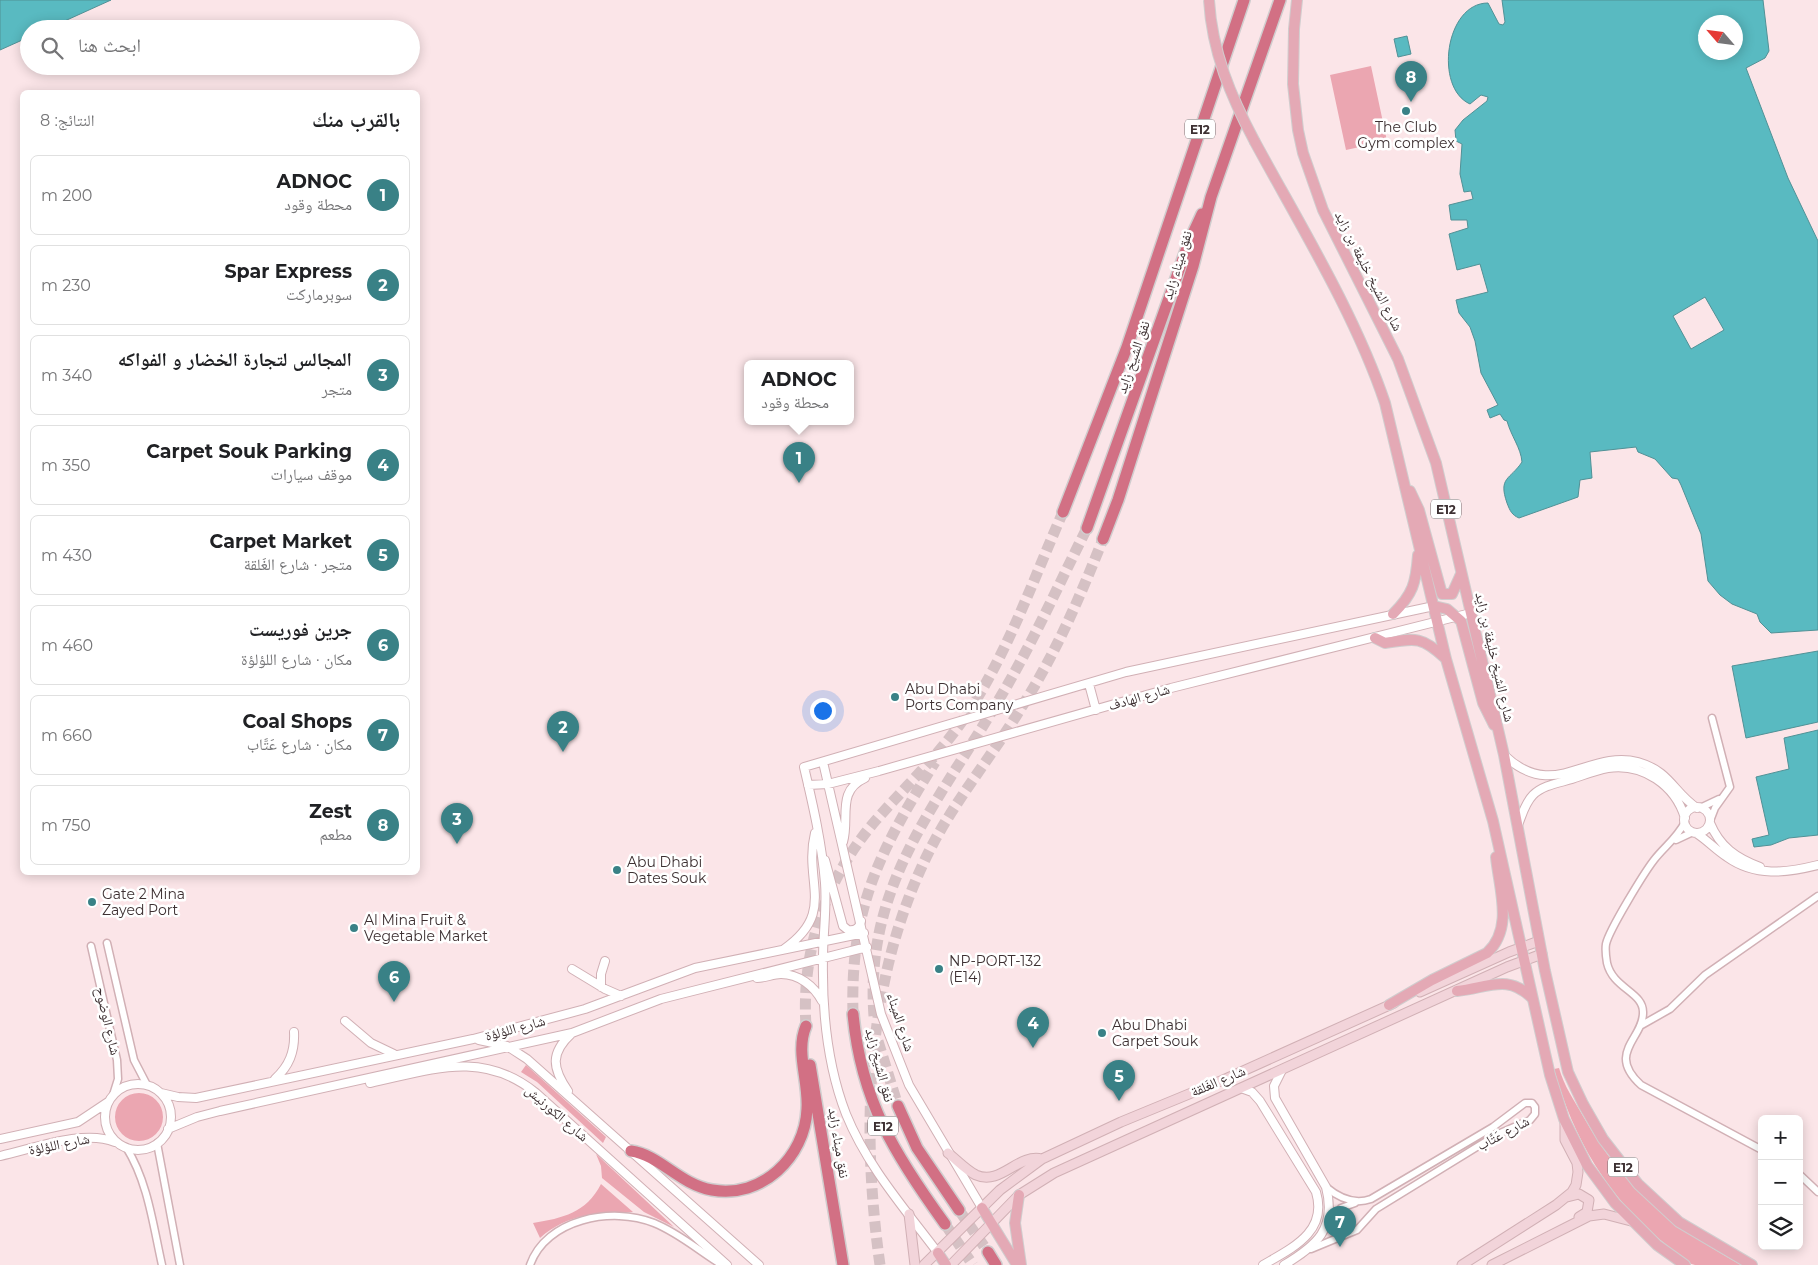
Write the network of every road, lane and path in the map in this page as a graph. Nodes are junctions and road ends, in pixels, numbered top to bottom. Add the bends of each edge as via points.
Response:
1 (1209, 0) edge
2 (1244, 0) edge
3 (1280, 0) edge
4 (1297, 0) edge
5 (1211, 196) junction
6 (1405, 485) junction
7 (1063, 512) tunnel mouth
8 (1087, 528) tunnel mouth
9 (1103, 539) tunnel mouth
10 (1419, 544) junction
11 (1462, 574) junction
12 (1434, 606) junction
13 (1471, 613) junction
14 (1393, 614) junction
15 (1458, 617) junction
16 (1438, 622) junction
17 (1375, 638) junction
18 (1446, 659) junction
19 (1089, 684) junction
20 (1096, 710) junction
21 (1712, 718) dead end
22 (1498, 730) junction
23 (1504, 755) junction
24 (823, 762) junction
25 (879, 771) junction
26 (828, 784) junction
27 (808, 785) junction
28 (1722, 798) junction
29 (1698, 808) junction
30 (1685, 820) junction
31 (1493, 821) junction
32 (1710, 822) junction
33 (1517, 827) junction
34 (816, 828) junction
35 (1694, 833) junction
36 (1672, 842) junction
37 (843, 844) junction
38 (820, 849) junction
39 (1818, 865) edge
40 (1776, 872) junction
41 (1818, 896) edge
42 (861, 920) junction
43 (864, 933) junction
44 (823, 942) junction
45 (1539, 942) junction
46 (107, 943) dead end
47 (91, 946) dead end
48 (867, 946) junction
49 (1522, 947) junction
50 (781, 951) junction
51 (1542, 954) junction
52 (823, 956) junction
53 (1525, 959) junction
54 (605, 961) dead end
55 (572, 969) dead end
56 (748, 976) junction
57 (601, 987) junction
58 (1457, 991) junction
59 (621, 996) junction
60 (1533, 999) junction
61 (823, 1003) junction
62 (1389, 1005) junction
63 (853, 1014) tunnel mouth
64 (345, 1021) dead end
65 (1639, 1027) junction
66 (294, 1032) dead end
67 (572, 1033) junction
68 (473, 1039) junction
69 (507, 1046) junction
70 (394, 1054) junction
71 (1282, 1070) junction
72 (274, 1080) junction
73 (147, 1085) junction
74 (1241, 1088) junction
75 (317, 1089) junction
76 (161, 1093) junction
77 (113, 1095) junction
78 (575, 1100) junction
79 (108, 1102) junction
80 (898, 1106) tunnel mouth
81 (1565, 1122) junction
82 (168, 1129) junction
83 (0, 1139) edge
84 (117, 1142) junction
85 (157, 1143) junction
86 (126, 1147) junction
87 (1758, 1148) edge
88 (630, 1151) junction
89 (948, 1153) junction
90 (0, 1156) edge
91 (1042, 1160) junction
92 (1803, 1178) edge
93 (1326, 1187) junction
94 (1818, 1192) edge
95 (1019, 1195) junction
96 (1567, 1196) junction
97 (1359, 1202) junction
98 (986, 1204) junction
99 (959, 1210) tunnel mouth
100 (909, 1214) junction
101 (998, 1214) junction
102 (1631, 1221) junction
103 (990, 1222) junction
104 (945, 1224) tunnel mouth
105 (1565, 1227) junction
106 (1357, 1230) junction
107 (1308, 1250) junction
108 (988, 1252) tunnel mouth
109 (931, 1259) edge
110 (162, 1265) edge
111 (180, 1265) edge
112 (530, 1265) edge
113 (722, 1265) edge
114 (727, 1265) edge
115 (759, 1265) edge
116 (843, 1265) edge
117 (916, 1265) edge
118 (940, 1265) edge
119 (946, 1265) edge
120 (951, 1265) edge
121 (996, 1265) edge
122 (1016, 1265) edge
123 (1021, 1265) edge
124 (1264, 1265) edge
125 (1284, 1265) edge
126 (1462, 1265) edge
127 (1492, 1265) edge
128 (1685, 1265) edge
129 (1752, 1265) edge

1 - 6 main road, E12, bridge via 1214,42 1230,93 1362,345 1385,404
2 - 7 highway, نفق ميناء زايد / E12 via 1124,355
3 - 5 highway, نفق ميناء زايد
4 - 11 main road, شارع الشيخ خليفة بن زايد / E12 via 1294,92 1298,130 1309,172 1326,216 1388,337 1417,407 1436,463
5 - 8 highway, نفق الشيخ زايد via 1189,242
5 - 9 highway, نفق ميناء زايد via 1193,266
6 - 10 main road, E12
6 - 11 main road via 1419,510 1442,594 1452,594
10 - 12 main road, E12
10 - 14 main road via 1415,583 1407,600
11 - 13 main road, شارع الشيخ خليفة بن زايد / E12
12 - 14 street, شارع الهادف
12 - 15 main road via 1447,609
12 - 16 main road, E12
13 - 15 street, شارع الهادف
13 - 22 main road, شارع الشيخ خليفة بن زايد / E12
14 - 19 street, شارع الهادف via 1167,663
15 - 16 street, شارع الهادف
15 - 22 main road via 1483,703
16 - 17 street, شارع الهادف
16 - 18 main road, E12
17 - 18 main road via 1385,644 1410,639 1422,641
17 - 20 street, شارع الهادف via 1238,670
18 - 31 main road, E12
19 - 20 street
19 - 24 street, شارع الهادف
20 - 25 street, شارع الهادف
21 - 28 street via 1730,785
22 - 23 main road, شارع الشيخ خليفة بن زايد / E12
23 - 29 street via 1524,770 1547,776 1558,776 1608,761 1639,762 1664,776
23 - 33 main road, شارع الشيخ خليفة بن زايد / E12
24 - 26 street, شارع الميناء
24 - 27 street, شارع الهادف via 804,768
25 - 26 street, شارع الهادف
25 - 37 street via 856,783 848,795 844,808
26 - 27 street, شارع الهادف
26 - 37 street, شارع الميناء
27 - 34 street
28 - 29 street
28 - 32 street
29 - 30 street via 1690,811
29 - 32 street via 1707,812
30 - 33 street via 1675,795 1659,781 1644,772 1618,767 1539,790 1528,802
30 - 35 street
30 - 36 street
31 - 49 main road, E12
31 - 62 main road via 1504,914 1497,941 1488,953
32 - 35 street via 1703,832
32 - 40 street via 1728,851
33 - 45 main road, شارع الشيخ خليفة بن زايد / E12
34 - 38 street
34 - 50 street via 813,917 804,933
35 - 36 street
35 - 40 street via 1741,865 1758,871
36 - 65 street via 1649,866 1606,943 1607,964 1612,976 1641,1003 1643,1015
37 - 42 street, شارع الميناء
38 - 42 street via 831,874 843,926 855,930
38 - 44 street via 825,897
39 - 40 street
41 - 65 street via 1705,975 1670,1009
42 - 43 street, شارع الميناء
43 - 44 street, شارع اللؤلؤة
43 - 48 street, شارع الميناء
44 - 50 street, شارع اللؤلؤة
44 - 52 street
45 - 49 main road, شارع الغَلقة
45 - 51 main road, شارع الشيخ خليفة بن زايد / E12
46 - 73 street, شارع الوضوح via 134,1060
47 - 77 street, شارع الوضوح via 117,1060 118,1079
48 - 52 street, شارع اللؤلؤة
48 - 89 street, شارع الميناء via 881,1014 892,1046
49 - 53 main road, E12
49 - 62 main road, شارع الغَلقة
50 - 59 street, شارع اللؤلؤة via 696,968
51 - 53 main road, شارع الغَلقة
51 - 129 main road, شارع الشيخ خليفة بن زايد / E12 via 1568,1072 1603,1139 1632,1178 1668,1213
52 - 56 street, شارع اللؤلؤة
52 - 61 street
53 - 58 main road, شارع الغَلقة
53 - 60 main road, E12
54 - 57 street
55 - 57 street
56 - 61 street via 763,978 781,974 800,979 813,988
56 - 67 street, شارع اللؤلؤة via 661,999
57 - 59 street
58 - 60 main road via 1509,984 1520,987
58 - 71 main road, شارع الغَلقة
59 - 68 street, شارع اللؤلؤة
60 - 81 main road, E12 via 1555,1094
61 - 100 street via 831,1062 846,1114 871,1163
62 - 91 main road, شارع الغَلقة via 1223,1080 1120,1122
63 - 104 highway, نفق الشيخ زايد / E12 via 862,1066 884,1130 905,1170
64 - 70 street via 370,1044
65 - 87 street via 1628,1045 1626,1058 1636,1081
66 - 72 street via 291,1059
67 - 69 street, شارع اللؤلؤة
67 - 78 street via 560,1046 555,1060 558,1074
68 - 69 street, شارع الكورنيش
68 - 70 street, شارع اللؤلؤة
69 - 75 street, شارع اللؤلؤة
69 - 78 street, شارع الكورنيش
70 - 72 street, شارع اللؤلؤة
71 - 74 main road, شارع الغَلقة
71 - 93 street, شارع عَتَّاب via 1274,1086 1275,1098
72 - 76 street, شارع اللؤلؤة via 196,1098
73 - 76 street
73 - 77 street via 129,1085
74 - 95 main road, شارع الغَلقة via 1054,1173
74 - 124 street via 1252,1092 1260,1101 1316,1192 1319,1206 1316,1220 1303,1240
75 - 82 street, شارع اللؤلؤة via 203,1115
75 - 114 street, شارع الكورنيش via 339,1090 457,1065 481,1066 508,1074 536,1093
76 - 82 street via 170,1110
77 - 79 street
78 - 88 street, شارع الكورنيش
79 - 83 street, شارع اللؤلؤة via 78,1122
79 - 84 street via 105,1111 107,1128
80 - 99 highway, نفق الشيخ زايد / E12 via 917,1148
81 - 96 main road via 1565,1140 1578,1172 1576,1185
81 - 102 main road, E12 via 1587,1165
82 - 85 street
84 - 86 street
84 - 90 street, شارع اللؤلؤة via 107,1138 81,1137
85 - 86 street via 142,1149
85 - 111 street
86 - 110 street via 138,1166 148,1198
88 - 115 street, شارع الكورنيش
88 - 116 highway, نفق ميناء زايد via 648,1156 689,1183 715,1191 746,1189 771,1177 792,1156 806,1122 807,1098 801,1045 806,1026
89 - 91 main road via 973,1174 982,1177 1002,1174 1028,1159
89 - 98 street, شارع الميناء
91 - 98 main road, شارع الغَلقة via 1014,1178
92 - 94 street
93 - 97 street via 1341,1197
93 - 107 street, شارع عَتَّاب via 1328,1218 1318,1239
95 - 101 main road, شارع الغَلقة
95 - 123 main road via 1015,1223
96 - 105 main road via 1583,1195 1590,1204 1587,1212
96 - 126 main road
97 - 106 street via 1341,1208 1338,1218 1346,1230
97 - 106 street, شارع عَتَّاب via 1376,1196 1493,1127 1525,1103 1532,1103 1535,1107 1535,1114 1530,1120 1498,1134 1376,1209
98 - 101 main road
98 - 103 main road, شارع الميناء
98 - 109 main road, شارع الغَلقة
100 - 109 street
100 - 117 main road
101 - 103 main road, شارع الغَلقة
102 - 105 main road via 1592,1215
102 - 128 main road, E12
103 - 120 main road, شارع الغَلقة
103 - 122 main road, شارع الميناء
105 - 127 main road
106 - 107 street, شارع عَتَّاب
107 - 125 street, شارع عَتَّاب
108 - 121 highway
109 - 118 main road
109 - 119 main road
112 - 113 street via 538,1247 556,1232 601,1216 635,1218 671,1231

